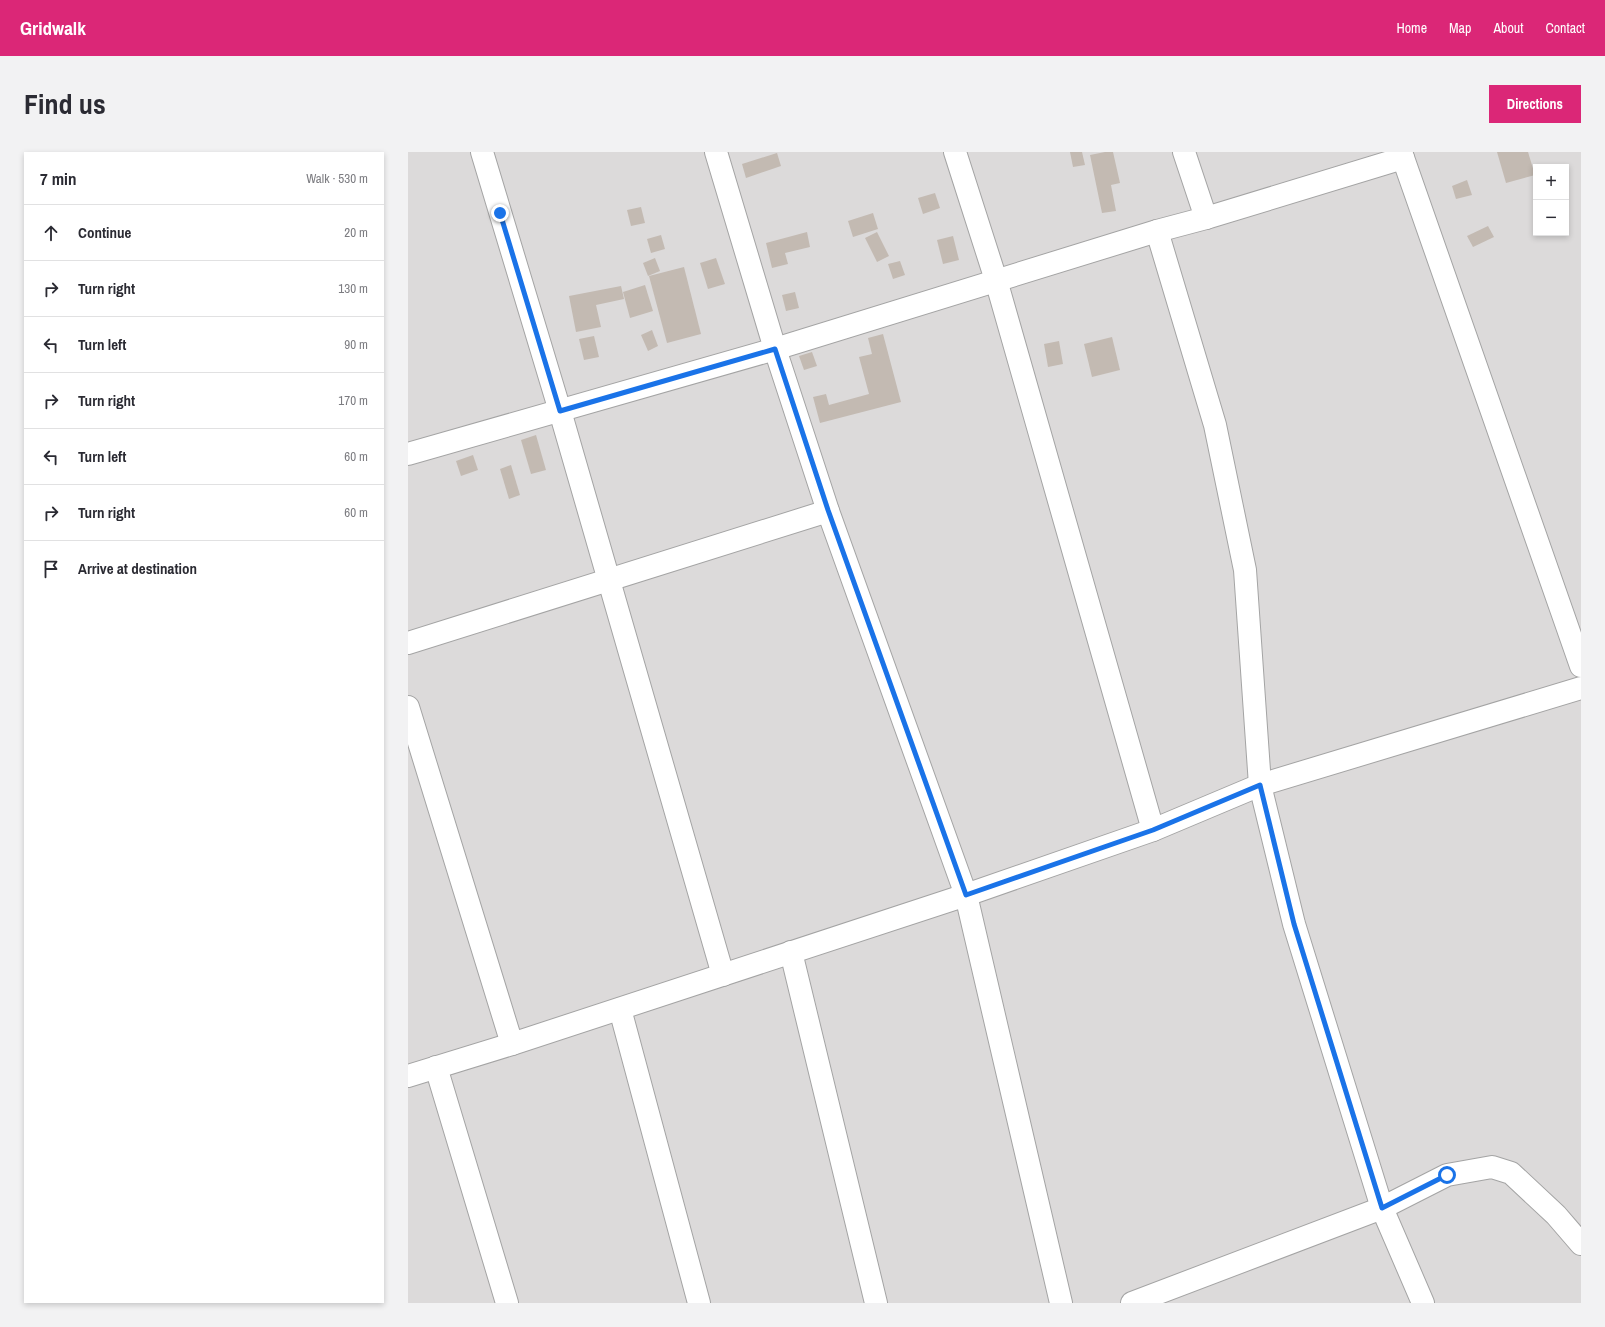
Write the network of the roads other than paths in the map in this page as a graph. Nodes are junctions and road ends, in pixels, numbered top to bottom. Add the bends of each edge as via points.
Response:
1 (482, 152) edge
2 (716, 152) edge
3 (955, 152) edge
4 (1184, 152) edge
5 (1402, 155) edge
6 (1206, 218) junction
7 (1157, 231) junction
8 (996, 280) junction
9 (775, 349) junction
10 (560, 411) junction
11 (408, 454) edge
12 (828, 510) junction
13 (609, 581) junction
14 (408, 643) edge
15 (1581, 666) edge
16 (1581, 688) edge
17 (408, 707) edge
18 (1260, 785) junction
19 (1153, 830) junction
20 (966, 895) junction
21 (791, 952) junction
22 (723, 975) junction
23 (620, 1009) junction
24 (512, 1044) junction
25 (436, 1067) junction
26 (408, 1076) edge
27 (1382, 1208) junction
28 (1581, 1244) edge
29 (507, 1303) edge
30 (699, 1303) edge
31 (876, 1303) edge
32 (1061, 1303) edge
33 (1132, 1303) edge
34 (1423, 1303) edge

1 - 10 street
2 - 9 street
3 - 8 street
4 - 6 street
5 - 6 street
5 - 15 street
6 - 7 street
7 - 8 street
7 - 18 street via 1215,425 1245,570
8 - 9 street
8 - 19 street
9 - 10 street
9 - 12 street
10 - 11 street
10 - 13 street
12 - 13 street
12 - 20 street
13 - 14 street
13 - 22 street
16 - 18 street
17 - 24 street
18 - 19 street
18 - 27 street via 1294,924
19 - 20 street
20 - 21 street
20 - 32 street
21 - 22 street
21 - 31 street
22 - 23 street
23 - 24 street
23 - 30 street
24 - 25 street
25 - 26 street
25 - 29 street
27 - 28 street via 1447,1175 1492,1167 1511,1173 1556,1215
27 - 33 street
27 - 34 street

